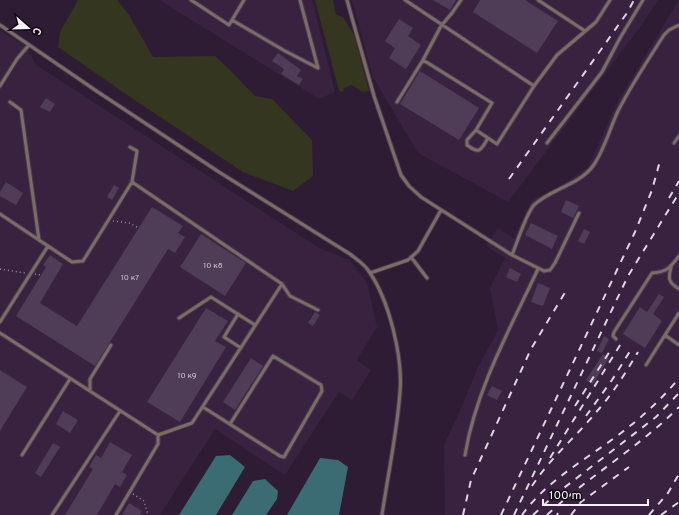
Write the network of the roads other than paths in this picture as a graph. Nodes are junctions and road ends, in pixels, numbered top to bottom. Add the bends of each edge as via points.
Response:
1 (191, 0) edge
2 (244, 0) edge
3 (300, 0) edge
4 (347, 0) edge
5 (405, 0) edge
6 (413, 0) edge
7 (461, 0) edge
8 (538, 0) edge
9 (610, 0) edge
10 (643, 0) edge
11 (411, 4) junction
12 (232, 20) junction
13 (0, 25) edge
14 (679, 25) edge
15 (441, 26) junction
16 (585, 31) junction
17 (29, 45) junction
18 (423, 60) junction
19 (0, 86) edge
20 (534, 86) junction
21 (10, 102) dead end
22 (397, 102) dead end
23 (476, 130) junction
24 (679, 136) edge
25 (488, 138) junction
26 (547, 143) dead end
27 (674, 143) dead end
28 (130, 147) dead end
29 (132, 182) junction
30 (441, 210) junction
31 (579, 213) dead end
32 (0, 214) edge
33 (39, 240) junction
34 (48, 246) junction
35 (512, 255) junction
36 (679, 256) edge
37 (411, 257) junction
38 (671, 266) junction
39 (538, 269) junction
40 (370, 273) junction
41 (428, 278) dead end
42 (282, 284) junction
43 (679, 289) edge
44 (318, 310) dead end
45 (679, 312) edge
46 (238, 314) junction
47 (178, 318) dead end
48 (0, 322) edge
49 (255, 325) junction
50 (0, 333) edge
51 (665, 336) junction
52 (616, 339) dead end
53 (111, 345) dead end
54 (679, 345) edge
55 (241, 348) junction
56 (646, 365) dead end
57 (70, 379) junction
58 (90, 391) junction
59 (203, 407) junction
60 (120, 411) junction
61 (230, 424) dead end
62 (158, 435) junction
63 (22, 455) dead end
64 (465, 455) dead end
65 (52, 515) edge
66 (116, 515) edge
67 (382, 515) edge

1 - 12 lane via 229,25
2 - 12 lane
3 - 12 lane via 318,68
4 - 30 lane via 374,96 401,175 421,197
5 - 11 lane
6 - 11 lane
7 - 15 lane
8 - 16 lane
9 - 16 lane via 596,22
10 - 26 lane via 602,72
11 - 15 lane
13 - 17 lane
14 - 35 lane via 664,34 640,73 617,113 594,165 581,177 534,206 529,212
15 - 18 lane
15 - 20 lane
16 - 20 lane via 560,52
17 - 19 lane
17 - 40 lane via 213,168 350,254
18 - 22 lane
18 - 23 lane via 492,103
20 - 25 lane via 497,144
21 - 33 lane via 21,110
23 - 25 lane
23 - 25 lane via 467,140 467,145 474,150 482,149
24 - 27 lane
28 - 29 lane via 137,151
29 - 34 lane via 83,261 72,262
29 - 42 lane
30 - 35 lane
30 - 37 lane via 418,251
31 - 39 lane via 550,270 544,272
32 - 33 lane
33 - 34 lane
34 - 48 lane
35 - 39 lane
36 - 38 lane
37 - 40 lane
37 - 41 lane
38 - 43 lane via 668,277 671,284
38 - 52 lane via 663,272 652,273 614,332 613,336
39 - 64 lane via 477,405
40 - 67 lane via 387,307 399,354 401,390
42 - 44 lane via 290,296
42 - 49 lane
45 - 51 lane
46 - 47 lane via 211,297
46 - 49 lane
46 - 55 lane via 224,337
49 - 55 lane
50 - 57 lane
51 - 54 lane
51 - 56 lane
53 - 58 lane via 90,379
55 - 59 lane
57 - 58 lane
57 - 63 lane
58 - 60 lane
59 - 61 lane via 241,432 284,457 322,391 321,385 274,356
59 - 62 lane via 192,423
60 - 62 lane
60 - 65 lane
62 - 66 lane via 158,444

